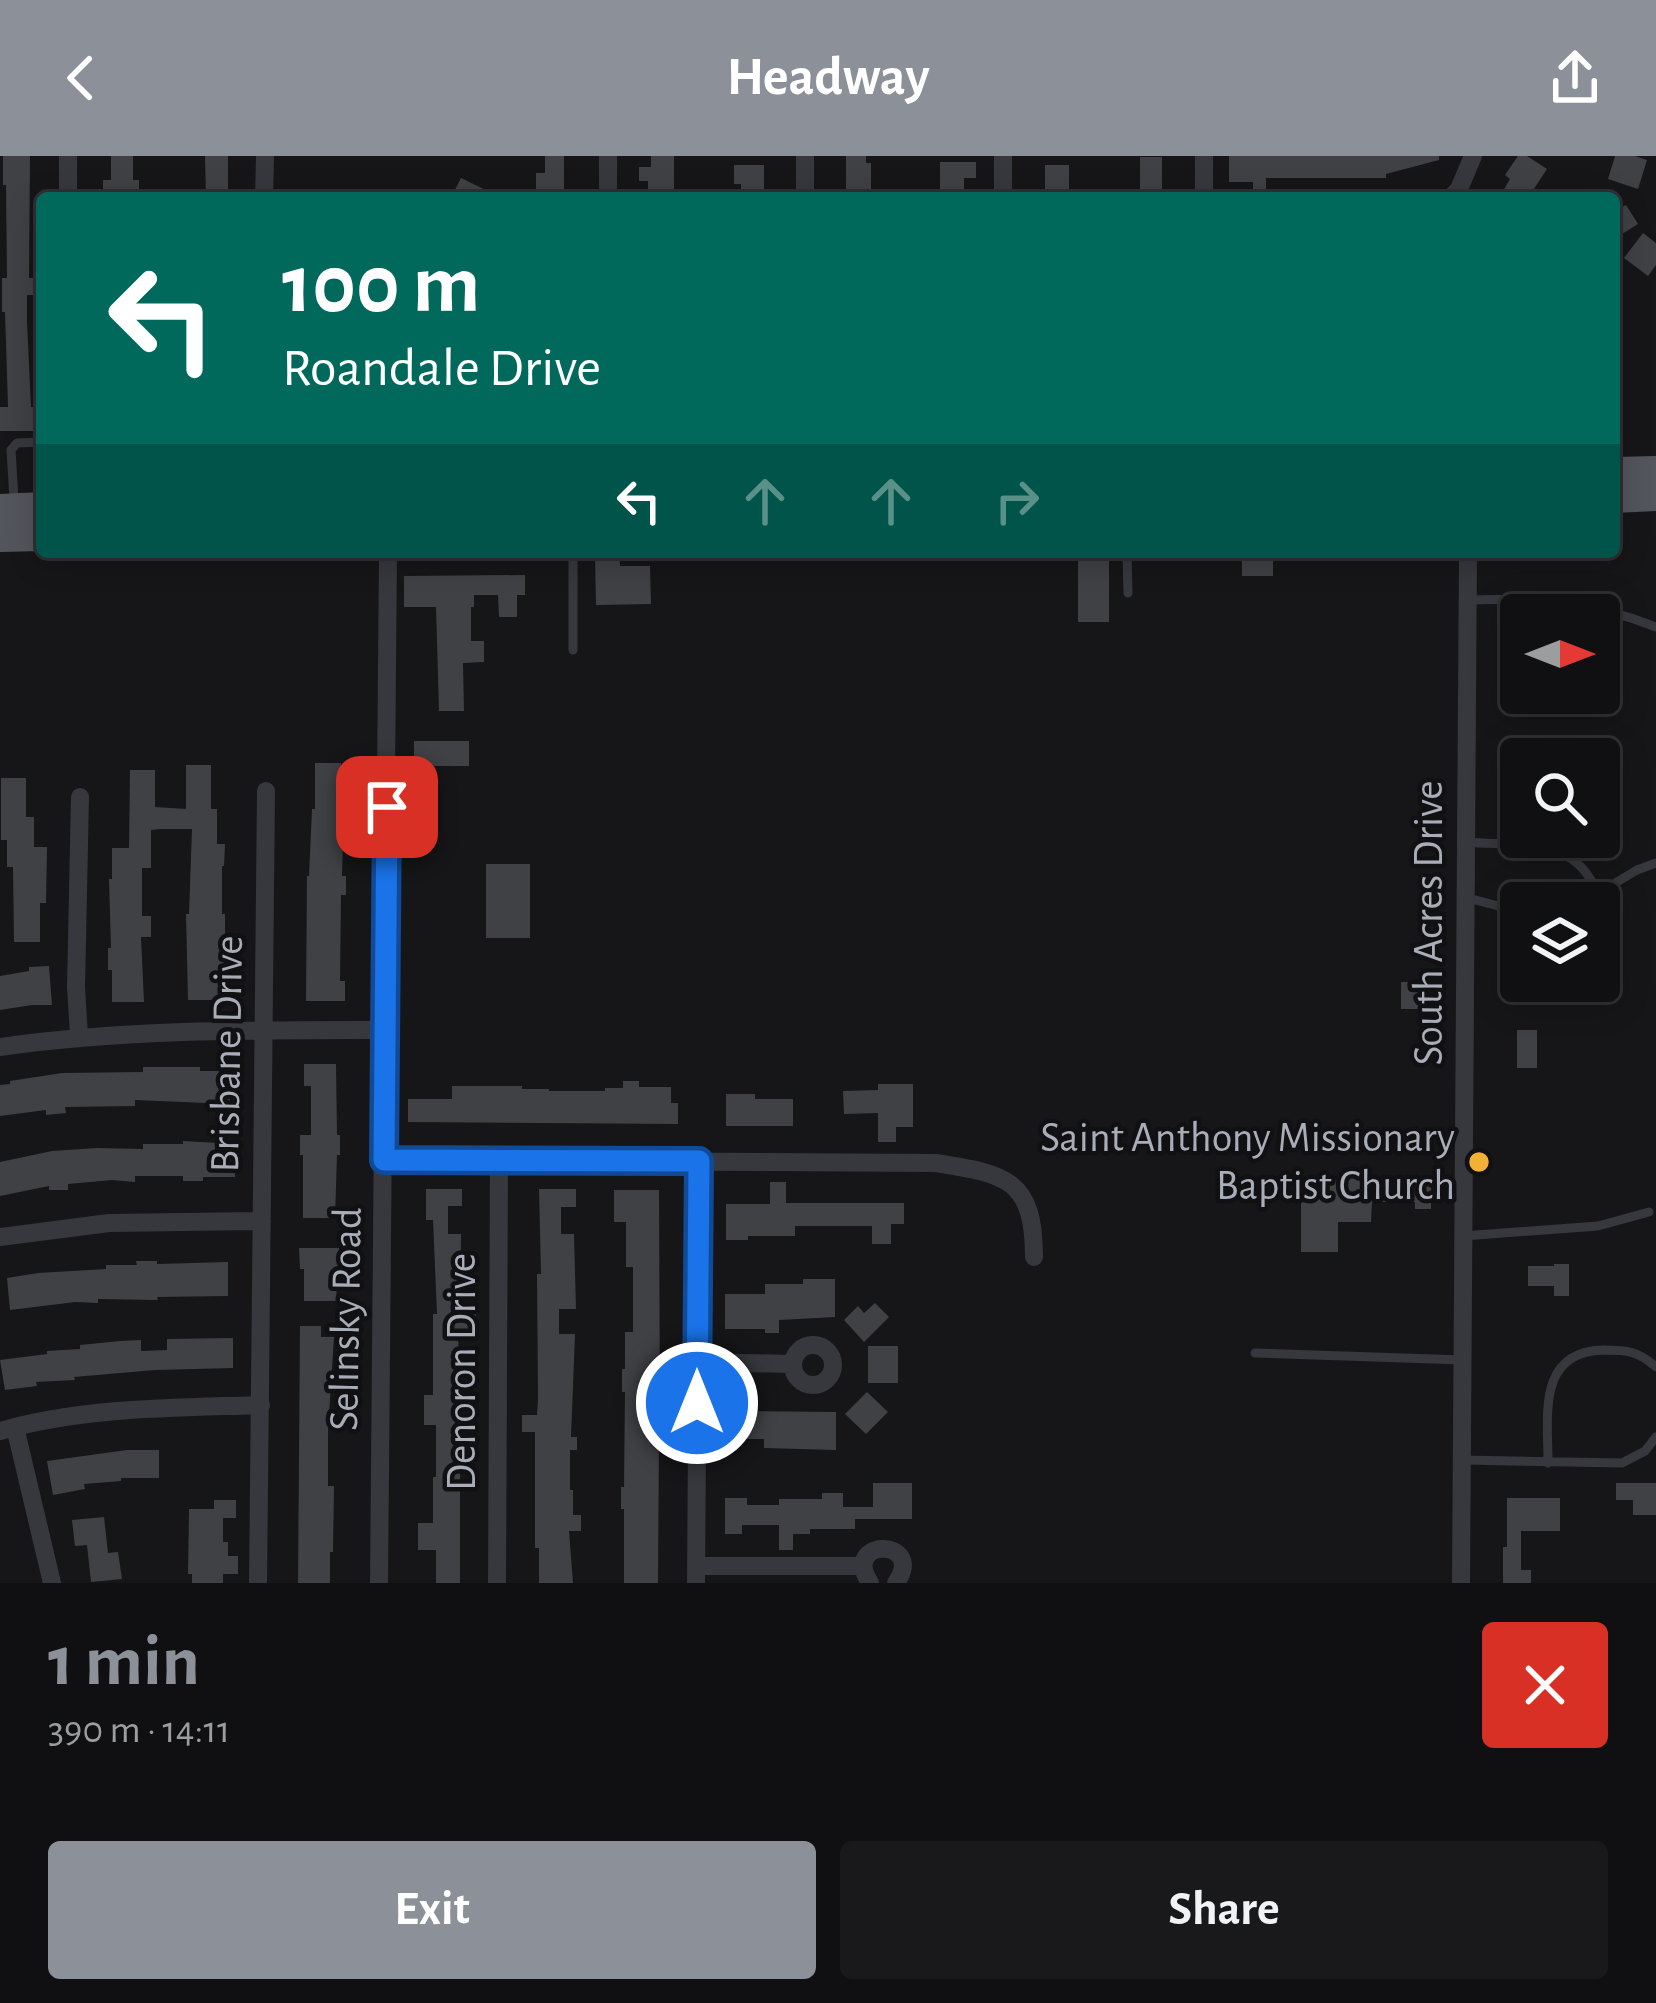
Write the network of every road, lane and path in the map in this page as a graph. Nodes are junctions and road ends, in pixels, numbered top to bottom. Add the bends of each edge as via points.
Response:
1 (68, 156) edge
2 (265, 156) edge
3 (608, 156) edge
4 (805, 156) edge
5 (1003, 156) edge
6 (1204, 156) edge
7 (1473, 156) edge
8 (68, 192) edge
9 (265, 192) edge
10 (608, 192) edge
11 (805, 192) edge
12 (1003, 192) edge
13 (1204, 192) edge
14 (1455, 192) edge
15 (36, 442) edge
16 (1656, 471) edge
17 (1620, 472) edge
18 (1656, 496) edge
19 (1620, 498) edge
20 (19, 508) edge
21 (36, 536) edge
22 (0, 537) edge
23 (388, 558) edge
24 (573, 558) edge
25 (1127, 558) edge
26 (1468, 558) edge
27 (1128, 593) dead end
28 (1467, 600) junction
29 (1656, 626) edge
30 (573, 650) dead end
31 (266, 791) dead end
32 (80, 796) dead end
33 (1466, 842) junction
34 (1656, 863) edge
35 (1593, 882) edge
36 (1617, 882) edge
37 (1466, 897) junction
38 (1500, 908) edge
39 (264, 1030) junction
40 (385, 1030) junction
41 (79, 1036) junction
42 (0, 1047) edge
43 (384, 1160) junction
44 (499, 1161) junction
45 (699, 1161) junction
46 (1649, 1212) dead end
47 (262, 1221) junction
48 (0, 1237) edge
49 (1463, 1237) junction
50 (1034, 1257) dead end
51 (1255, 1353) dead end
52 (1463, 1360) junction
53 (697, 1362) junction
54 (793, 1364) dead end
55 (1656, 1367) edge
56 (260, 1405) junction
57 (8, 1429) edge
58 (1656, 1437) edge
59 (1462, 1460) junction
60 (1548, 1462) junction
61 (696, 1574) edge
62 (867, 1575) edge
63 (52, 1583) edge
64 (258, 1583) edge
65 (379, 1583) edge
66 (497, 1583) edge
67 (896, 1583) edge
68 (1462, 1583) edge

1 - 8 street
2 - 9 street
3 - 10 street
4 - 11 street
5 - 12 street
6 - 13 street
7 - 14 street
15 - 20 lane via 11,450
16 - 17 main road
18 - 19 main road
21 - 22 main road
23 - 40 street, Selinsky Road
24 - 30 lane
25 - 27 lane
26 - 28 street, South Acres Drive
28 - 29 lane via 1571,602
28 - 33 street, South Acres Drive
31 - 39 street, Brisbane Drive
32 - 41 street
33 - 35 lane via 1552,848
33 - 37 street, South Acres Drive
34 - 36 lane
37 - 38 lane
37 - 49 street, South Acres Drive
39 - 40 street
39 - 41 street
39 - 47 street, Brisbane Drive
40 - 43 street, Selinsky Road
41 - 42 street
43 - 44 street
43 - 65 street, Selinsky Road
44 - 45 street
44 - 66 street, Denoron Drive
45 - 50 street via 961,1167 1013,1184 1023,1196
45 - 53 street
46 - 49 lane via 1598,1226
47 - 48 street via 110,1223
47 - 56 street, Brisbane Drive
49 - 52 street, South Acres Drive
51 - 52 lane
52 - 59 street, South Acres Drive
53 - 54 street
53 - 61 street
55 - 60 lane via 1642,1354 1617,1350 1569,1357 1548,1398
56 - 57 street via 108,1410
56 - 64 street, Brisbane Drive
57 - 63 street
58 - 60 lane via 1622,1463
59 - 60 lane
59 - 68 street, South Acres Drive
61 - 62 street
62 - 67 street via 865,1559 887,1548 903,1567

